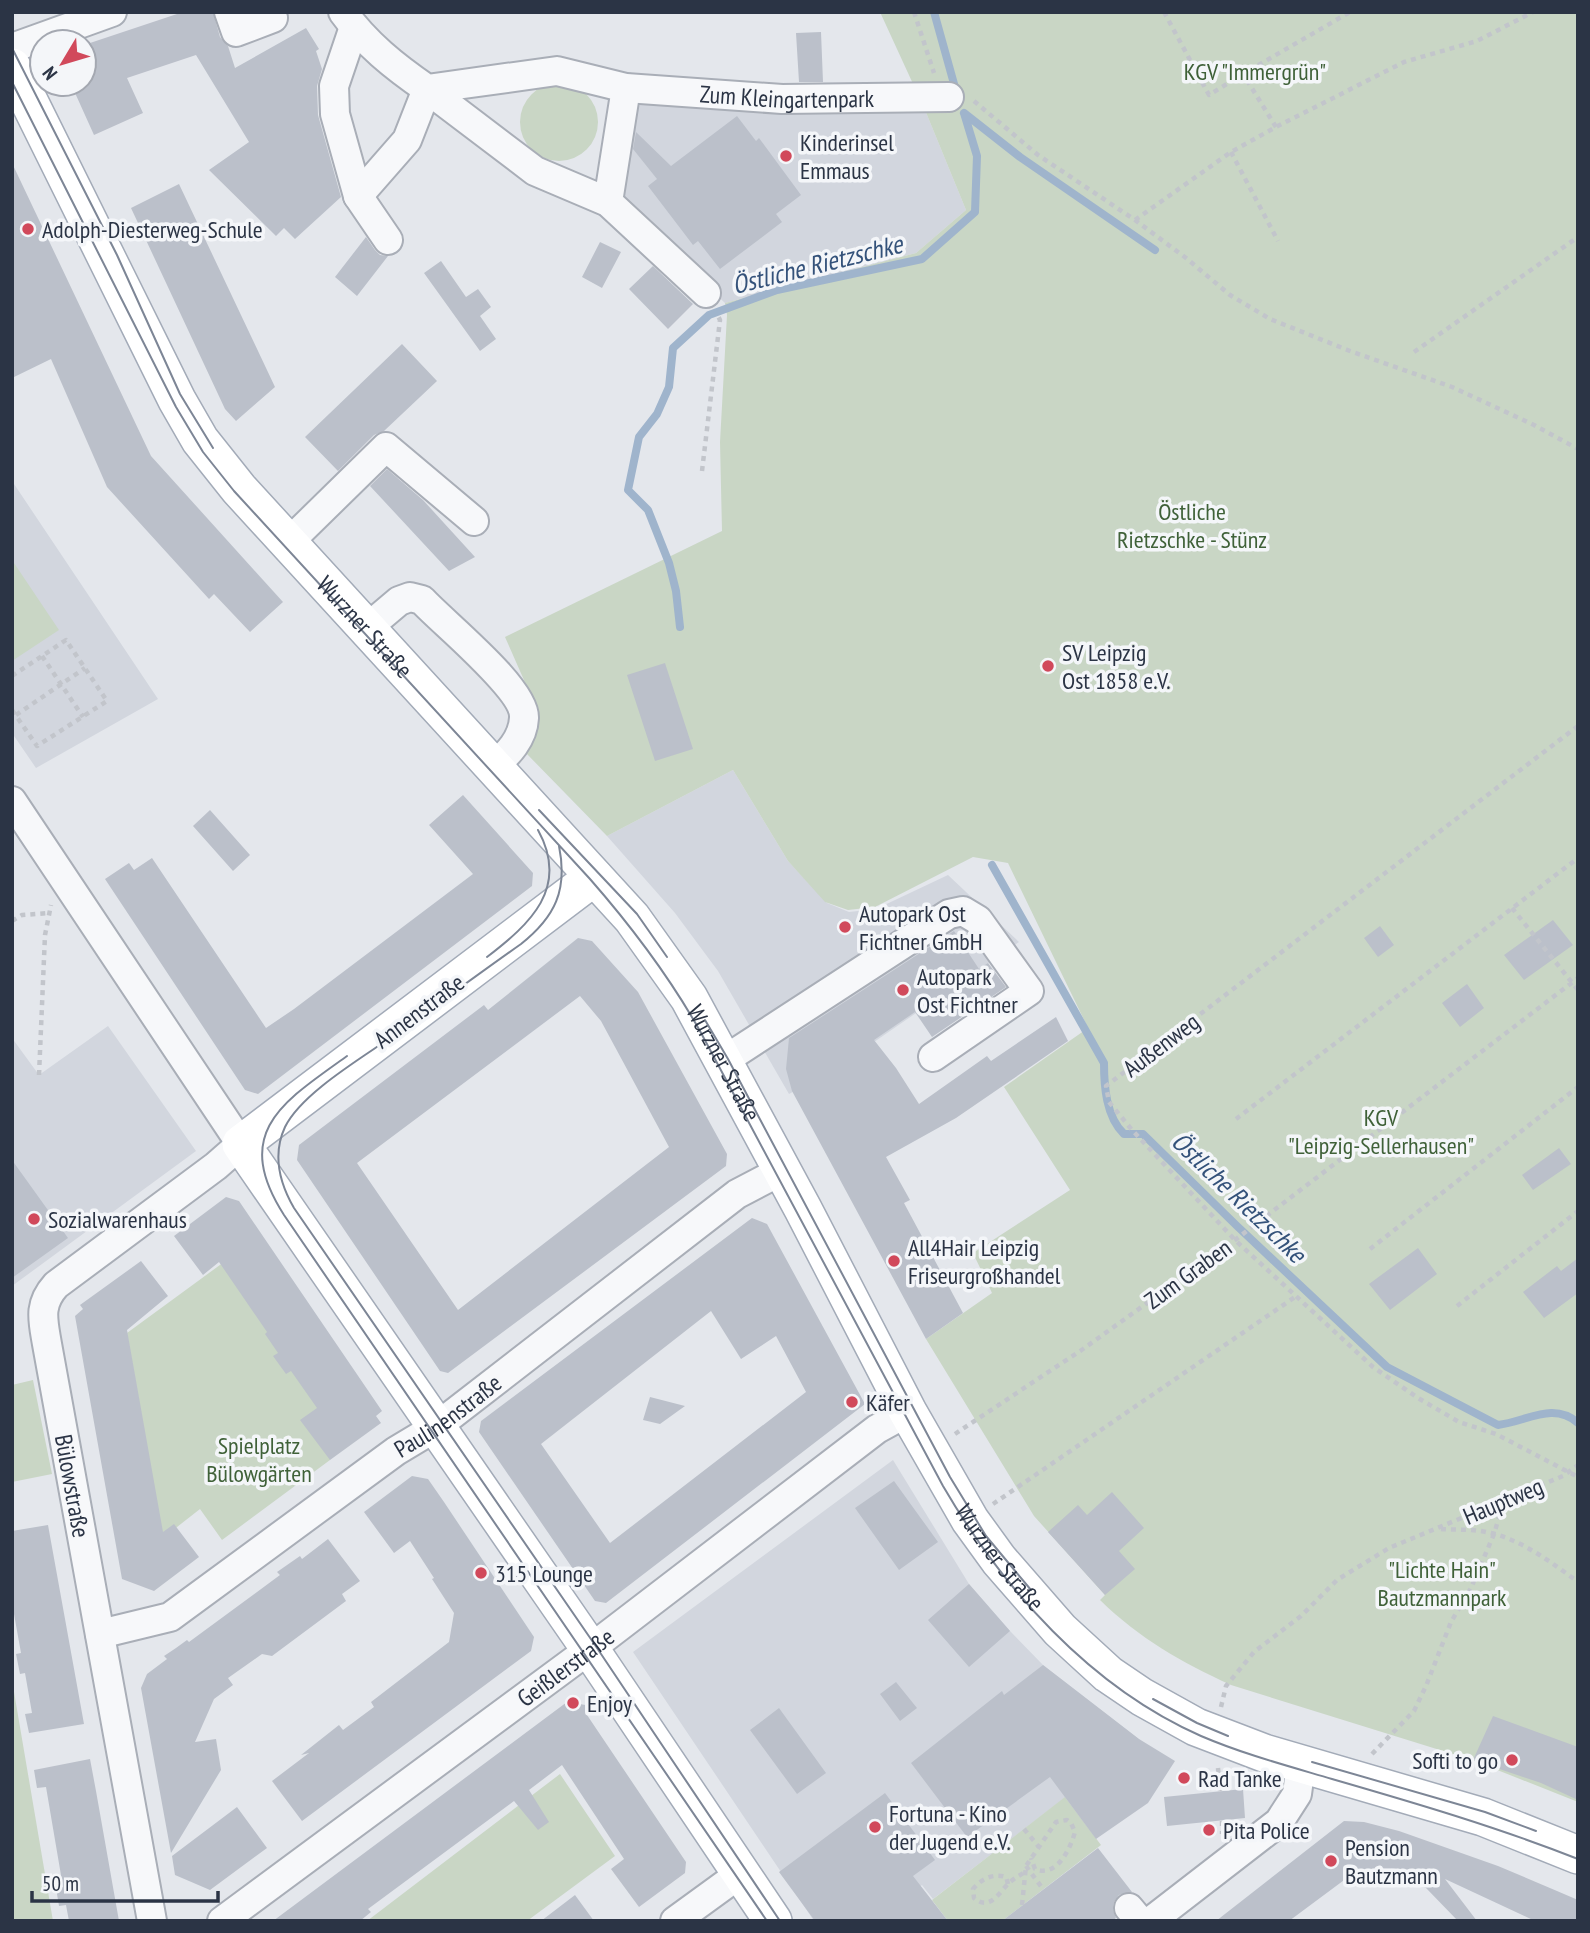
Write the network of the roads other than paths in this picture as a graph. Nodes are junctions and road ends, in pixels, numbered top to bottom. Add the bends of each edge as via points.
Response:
1 (112, 12) edge
2 (229, 12) edge
3 (273, 19) dead end
4 (348, 20) edge
5 (12, 48) edge
6 (12, 67) edge
7 (626, 88) junction
8 (426, 89) junction
9 (961, 99) road end
10 (358, 196) junction
11 (608, 202) junction
12 (388, 240) dead end
13 (706, 293) dead end
14 (474, 521) dead end
15 (289, 542) junction
16 (367, 628) junction
17 (493, 767) junction
18 (12, 801) edge
19 (594, 877) junction
20 (933, 1057) dead end
21 (723, 1061) junction
22 (241, 1144) junction
23 (781, 1171) junction
24 (908, 1412) junction
25 (436, 1427) junction
26 (100, 1634) junction
27 (590, 1649) junction
28 (1301, 1764) junction
29 (1578, 1855) edge
30 (741, 1873) junction
31 (1140, 1916) edge
32 (152, 1921) edge
33 (222, 1921) edge
34 (674, 1921) edge
35 (772, 1921) edge

1 - 5 street
2 - 3 street via 236,32
4 - 8 street via 390,63
4 - 10 street via 334,100
6 - 15 main road, Wurzner Straße via 189,421 220,466
7 - 8 street, Zum Kleingartenpark via 557,71
7 - 9 street, Zum Kleingartenpark via 782,99
7 - 11 street
8 - 10 street via 407,140
8 - 11 street via 535,171
10 - 12 street
11 - 13 street
14 - 15 street via 386,447
15 - 16 main road, Wurzner Straße
16 - 17 main road, Wurzner Straße
16 - 17 street via 399,601 410,597 422,600 493,668 515,694 524,716 513,748
17 - 19 main road, Wurzner Straße
18 - 22 street
19 - 21 main road, Wurzner Straße via 632,918 674,976
19 - 22 main road, Annenstraße
20 - 21 street via 1029,991 978,920 963,911 949,914
21 - 23 main road, Wurzner Straße
22 - 25 main road
22 - 26 street, Bülowstraße via 56,1285 43,1304
23 - 24 main road, Wurzner Straße
23 - 25 street, Paulinenstraße via 737,1194
24 - 27 street, Geißlerstraße via 877,1429
24 - 28 main road, Wurzner Straße via 970,1520 999,1560 1108,1674 1192,1725
25 - 26 street, Paulinenstraße via 396,1451 170,1617
25 - 27 main road
26 - 32 street, Bülowstraße
27 - 30 main road
27 - 33 street, Geißlerstraße
28 - 29 main road, Wurzner Straße via 1483,1817
28 - 31 street via 1297,1794 1279,1822
30 - 34 street
30 - 35 main road

